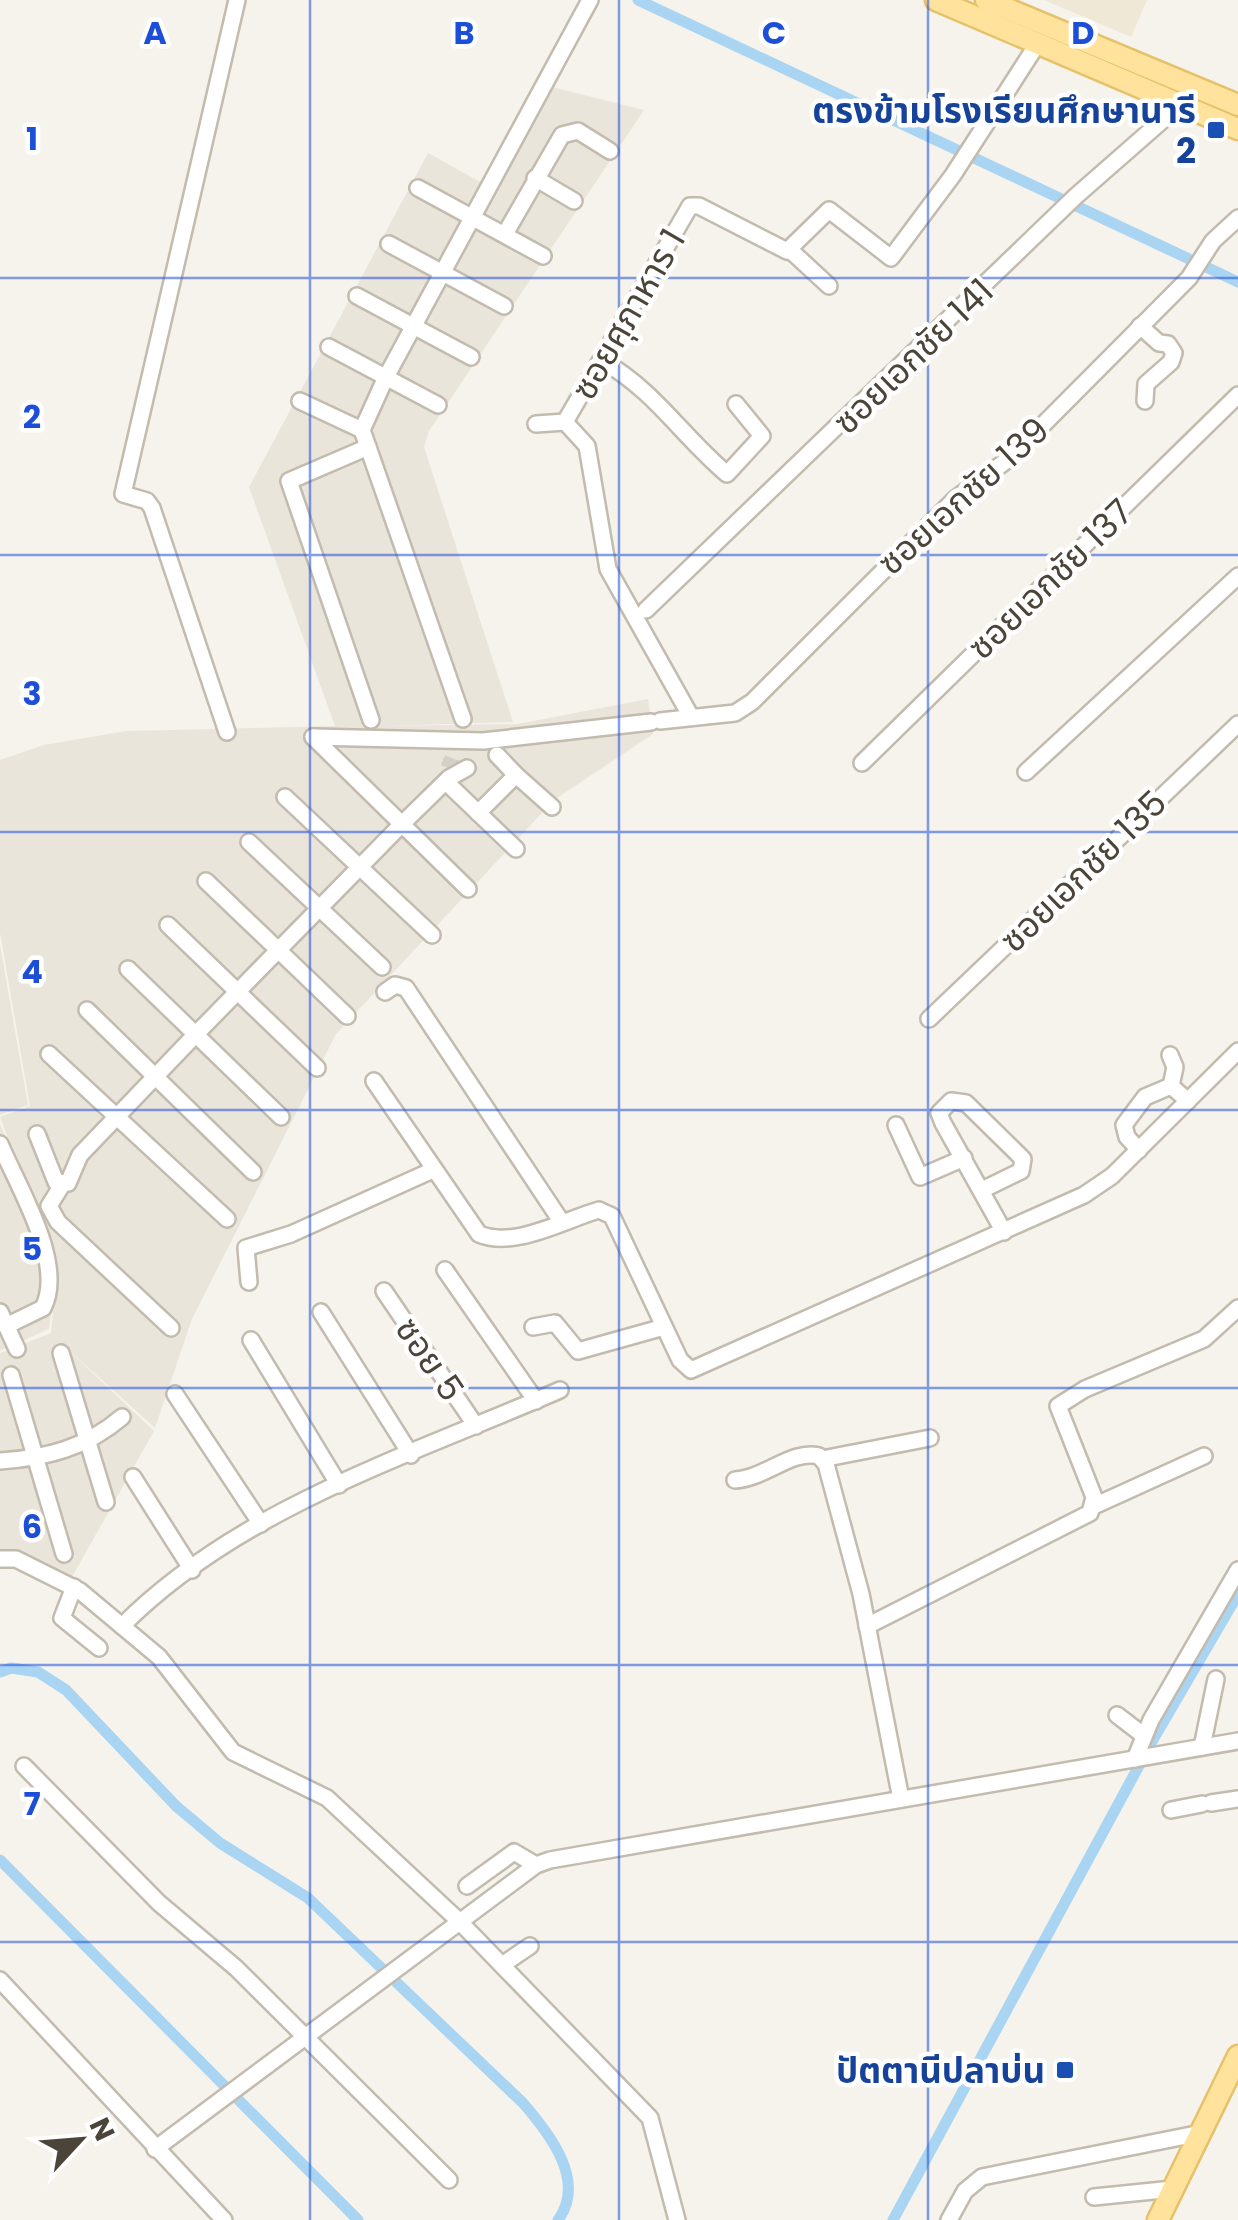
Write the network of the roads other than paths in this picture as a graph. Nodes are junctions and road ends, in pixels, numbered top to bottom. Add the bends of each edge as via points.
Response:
1 (237, 0) edge
2 (590, 0) edge
3 (936, 0) edge
4 (986, 0) edge
5 (1038, 44) junction
6 (1180, 104) junction
7 (1238, 105) edge
8 (1238, 129) edge
9 (610, 151) dead end
10 (535, 178) junction
11 (418, 188) dead end
12 (574, 201) dead end
13 (1238, 218) edge
14 (472, 219) junction
15 (504, 234) junction
16 (389, 244) dead end
17 (790, 250) junction
18 (543, 256) dead end
19 (444, 272) junction
20 (829, 286) dead end
21 (358, 296) dead end
22 (504, 306) dead end
23 (416, 325) junction
24 (1140, 326) junction
25 (330, 347) dead end
26 (472, 356) dead end
27 (602, 361) junction
28 (386, 377) junction
29 (1238, 395) edge
30 (300, 401) dead end
31 (1146, 401) dead end
32 (736, 404) dead end
33 (438, 406) dead end
34 (564, 422) junction
35 (536, 424) dead end
36 (362, 430) junction
37 (368, 447) junction
38 (1238, 576) edge
39 (646, 610) dead end
40 (690, 716) junction
41 (463, 719) dead end
42 (371, 720) dead end
43 (1238, 724) edge
44 (227, 732) dead end
45 (459, 741) junction
46 (484, 741) junction
47 (497, 756) dead end
48 (862, 763) dead end
49 (449, 772) junction
50 (1026, 772) dead end
51 (516, 775) junction
52 (285, 797) dead end
53 (552, 808) dead end
54 (478, 813) junction
55 (402, 824) junction
56 (249, 842) dead end
57 (516, 849) dead end
58 (360, 866) junction
59 (206, 881) dead end
60 (468, 889) dead end
61 (319, 908) junction
62 (168, 925) dead end
63 (432, 935) dead end
64 (278, 950) junction
65 (382, 967) dead end
66 (128, 970) dead end
67 (237, 992) junction
68 (385, 992) dead end
69 (87, 1010) dead end
70 (348, 1016) dead end
71 (929, 1019) dead end
72 (198, 1032) junction
73 (1238, 1051) edge
74 (49, 1054) dead end
75 (1170, 1055) dead end
76 (317, 1068) dead end
77 (156, 1076) junction
78 (374, 1081) dead end
79 (1171, 1086) junction
80 (1188, 1101) junction
81 (116, 1117) junction
82 (281, 1117) dead end
83 (896, 1125) dead end
84 (37, 1134) dead end
85 (0, 1144) edge
86 (1139, 1150) junction
87 (964, 1158) junction
88 (433, 1170) junction
89 (252, 1172) dead end
90 (920, 1176) junction
91 (903, 1183) dead end
92 (62, 1185) junction
93 (982, 1190) junction
94 (227, 1219) dead end
95 (561, 1221) junction
96 (1004, 1232) junction
97 (445, 1270) dead end
98 (249, 1282) dead end
99 (384, 1291) dead end
100 (1238, 1308) edge
101 (320, 1312) dead end
102 (3, 1319) edge
103 (533, 1327) dead end
104 (664, 1327) junction
105 (170, 1328) dead end
106 (251, 1340) dead end
107 (16, 1349) dead end
108 (61, 1353) dead end
109 (11, 1374) dead end
110 (560, 1390) dead end
111 (175, 1394) dead end
112 (536, 1400) junction
113 (122, 1417) dead end
114 (476, 1426) junction
115 (930, 1438) dead end
116 (88, 1442) junction
117 (411, 1455) junction
118 (1204, 1456) dead end
119 (35, 1458) junction
120 (822, 1459) junction
121 (0, 1461) edge
122 (133, 1477) dead end
123 (735, 1480) dead end
124 (339, 1485) junction
125 (106, 1502) dead end
126 (1094, 1506) junction
127 (261, 1524) junction
128 (64, 1554) dead end
129 (0, 1559) edge
130 (192, 1570) junction
131 (1238, 1570) edge
132 (74, 1587) junction
133 (122, 1626) junction
134 (867, 1626) junction
135 (99, 1648) dead end
136 (1216, 1679) dead end
137 (1116, 1715) dead end
138 (1143, 1736) junction
139 (1238, 1741) edge
140 (1202, 1747) junction
141 (1137, 1759) junction
142 (24, 1766) dead end
143 (901, 1799) junction
144 (1238, 1799) edge
145 (1163, 1811) dead end
146 (536, 1865) junction
147 (467, 1886) dead end
148 (459, 1920) junction
149 (530, 1946) dead end
150 (502, 1965) junction
151 (0, 1980) edge
152 (304, 2035) junction
153 (1238, 2056) edge
154 (1200, 2133) junction
155 (155, 2149) junction
156 (449, 2180) dead end
157 (1173, 2189) junction
158 (1094, 2197) dead end
159 (224, 2220) edge
160 (677, 2220) edge
161 (950, 2220) edge
162 (1158, 2220) edge

1 - 44 street via 124,494 152,508
2 - 14 street
3 - 5 main road
4 - 7 main road
5 - 6 main road
5 - 17 street via 891,258 829,210
6 - 8 main road
6 - 39 street, ซอยเอกชัย 141
9 - 10 street via 570,130
10 - 12 street
10 - 15 street
11 - 14 street
13 - 24 street, ซอยเอกชัย 139
14 - 15 street
14 - 19 street
15 - 18 street
16 - 19 street
17 - 20 street
17 - 27 street, ซอยศุภาหาร 1 via 690,206
19 - 22 street
19 - 23 street
21 - 23 street
23 - 26 street
23 - 28 street
24 - 31 street via 1174,353 1146,384
24 - 40 street, ซอยเอกชัย 139 via 1010,458 955,498 881,569 752,702 734,712
25 - 28 street
27 - 32 street via 637,382 726,474 762,436
27 - 34 street, ซอยศุภาหาร 1
28 - 33 street
28 - 36 street
29 - 48 street, ซอยเอกชัย 137
30 - 36 street
34 - 35 street
34 - 40 street, ซอยศุภาหาร 1 via 587,446 608,570
36 - 37 street
37 - 41 street
37 - 42 street via 288,482
38 - 50 street
40 - 46 street, ซอยเอกชัย 139
43 - 71 street, ซอยเอกชัย 135
45 - 46 street, ซอยเอกชัย 139
45 - 49 street
45 - 55 street, ซอยเอกชัย 139 via 313,737
46 - 49 street via 470,764
47 - 51 street
49 - 54 street
49 - 55 street
51 - 53 street
51 - 54 street
52 - 58 street
54 - 57 street
55 - 58 street
55 - 60 street
56 - 61 street
58 - 61 street
58 - 63 street
59 - 64 street
61 - 64 street
61 - 65 street
62 - 67 street
64 - 67 street
64 - 70 street
66 - 72 street
67 - 72 street
67 - 76 street
68 - 95 street via 395,985 406,988
69 - 77 street
72 - 77 street
72 - 82 street
73 - 80 street
74 - 81 street
75 - 79 street
77 - 81 street
77 - 89 street
78 - 88 street
79 - 80 street
79 - 86 street via 1145,1097 1124,1125
80 - 86 street
81 - 92 street
81 - 94 street
83 - 90 street
84 - 92 street
85 - 102 street via 52,1282 44,1308
86 - 96 street via 1100,1185
87 - 90 street
87 - 93 street
87 - 93 street via 939,1113 960,1099 1025,1165
88 - 95 street via 479,1234 493,1240
88 - 98 street via 291,1234 252,1244 244,1253
90 - 91 street
92 - 105 street via 49,1206 58,1222
93 - 96 street
95 - 104 street via 599,1210 612,1216
96 - 104 street via 698,1369 685,1368
97 - 112 street
99 - 114 street, ซอย 5
100 - 126 street via 1204,1339 1058,1406
101 - 117 street
102 - 107 street
103 - 104 street via 555,1323 578,1350
106 - 124 street
108 - 116 street
109 - 119 street
110 - 112 street
111 - 127 street
112 - 114 street
113 - 116 street
114 - 117 street
115 - 120 street
116 - 119 street
116 - 125 street
117 - 124 street
118 - 126 street
119 - 121 street
119 - 128 street
120 - 123 street via 800,1454 763,1476
120 - 134 street
122 - 130 street
124 - 127 street
126 - 134 street
127 - 130 street
129 - 132 street via 16,1559
130 - 133 street
131 - 138 street
132 - 133 street
132 - 135 street via 62,1618
133 - 148 street via 160,1658 233,1752 327,1798
134 - 143 street
136 - 140 street
137 - 138 street
138 - 141 street
139 - 140 street
140 - 141 street
141 - 143 street
142 - 152 street via 159,1903
143 - 146 street
144 - 145 street
146 - 147 street via 514,1852
146 - 148 street
148 - 150 street
148 - 152 street
149 - 150 street
150 - 160 street via 650,2118
151 - 155 street
152 - 155 street
152 - 156 street
153 - 154 main road
154 - 157 main road
154 - 161 street via 982,2176 965,2190
155 - 159 street
157 - 158 street
157 - 162 main road

